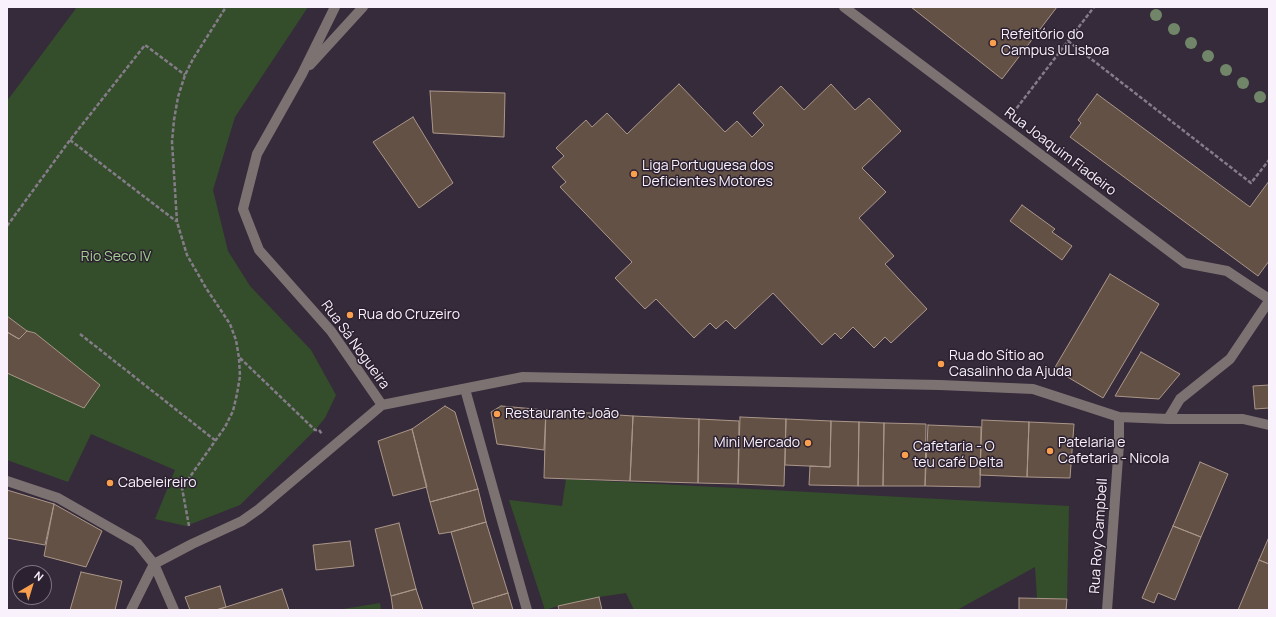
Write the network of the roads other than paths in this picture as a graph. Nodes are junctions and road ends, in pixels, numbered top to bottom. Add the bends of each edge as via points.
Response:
1 (336, 7) edge
2 (363, 7) edge
3 (844, 7) edge
4 (302, 74) junction
5 (1269, 300) edge
6 (465, 389) junction
7 (382, 405) junction
8 (1119, 417) junction
9 (1168, 420) junction
10 (1269, 425) edge
11 (7, 481) edge
12 (154, 564) junction
13 (131, 610) edge
14 (174, 610) edge
15 (527, 610) edge
16 (1108, 610) edge

1 - 4 street, Rua Sá Nogueira
2 - 4 street, Rua Sá Nogueira
3 - 5 street, Rua Joaquim Fiadeiro via 1186,263 1227,271
4 - 7 street, Rua Sá Nogueira via 257,154 243,209 259,250 331,331
5 - 9 street via 1230,359 1180,399
6 - 7 street
6 - 8 street via 524,377 948,386 1033,390
6 - 15 street
7 - 12 street via 242,521
8 - 9 street
8 - 16 street, Rua Roy Campbell
9 - 10 street via 1243,419
11 - 12 street via 58,498 137,543
12 - 13 street
12 - 14 street

